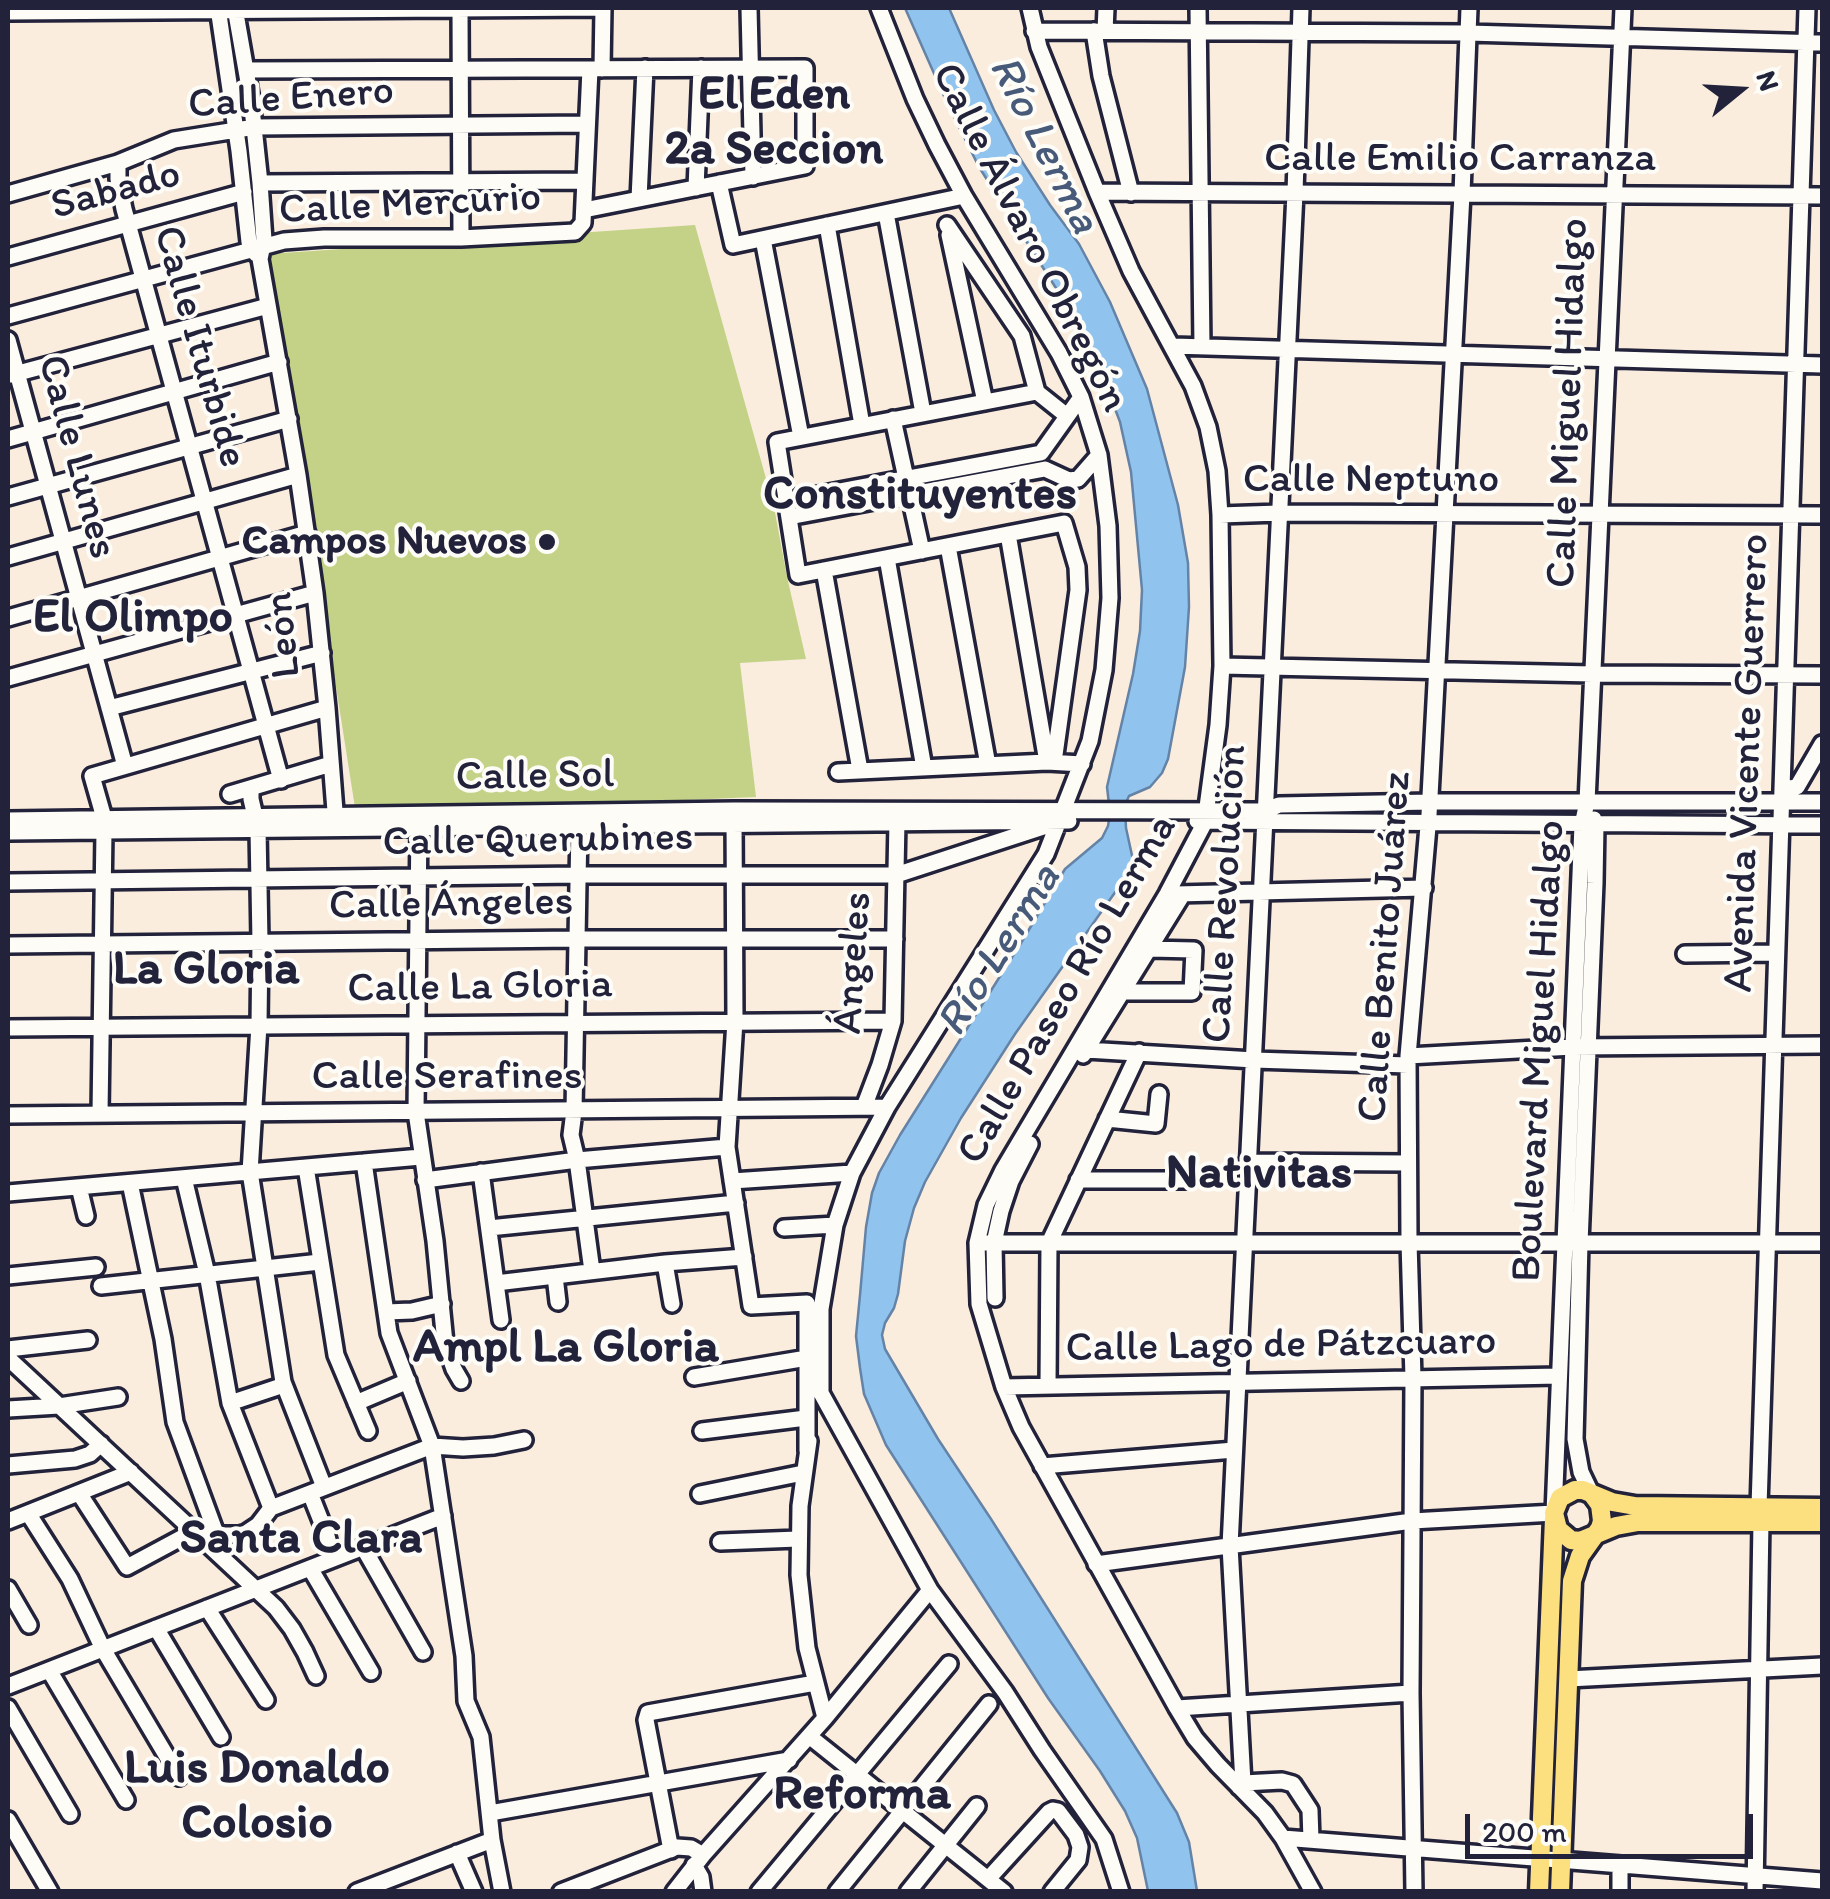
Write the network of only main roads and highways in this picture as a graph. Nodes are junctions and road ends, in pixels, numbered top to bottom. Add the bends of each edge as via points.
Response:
1 (1591, 1493) junction
2 (1822, 1508) edge
3 (1554, 1513) junction
4 (1760, 1515) junction
5 (1822, 1522) edge
6 (1596, 1534) junction
7 (1539, 1892) edge
8 (1560, 1892) edge

1 - 3 main road via 1567,1493
1 - 4 main road via 1635,1506
1 - 6 main road via 1602,1513
2 - 4 main road
3 - 6 main road via 1564,1536
3 - 7 main road
4 - 5 main road
4 - 6 main road via 1638,1522
6 - 8 main road via 1572,1581

